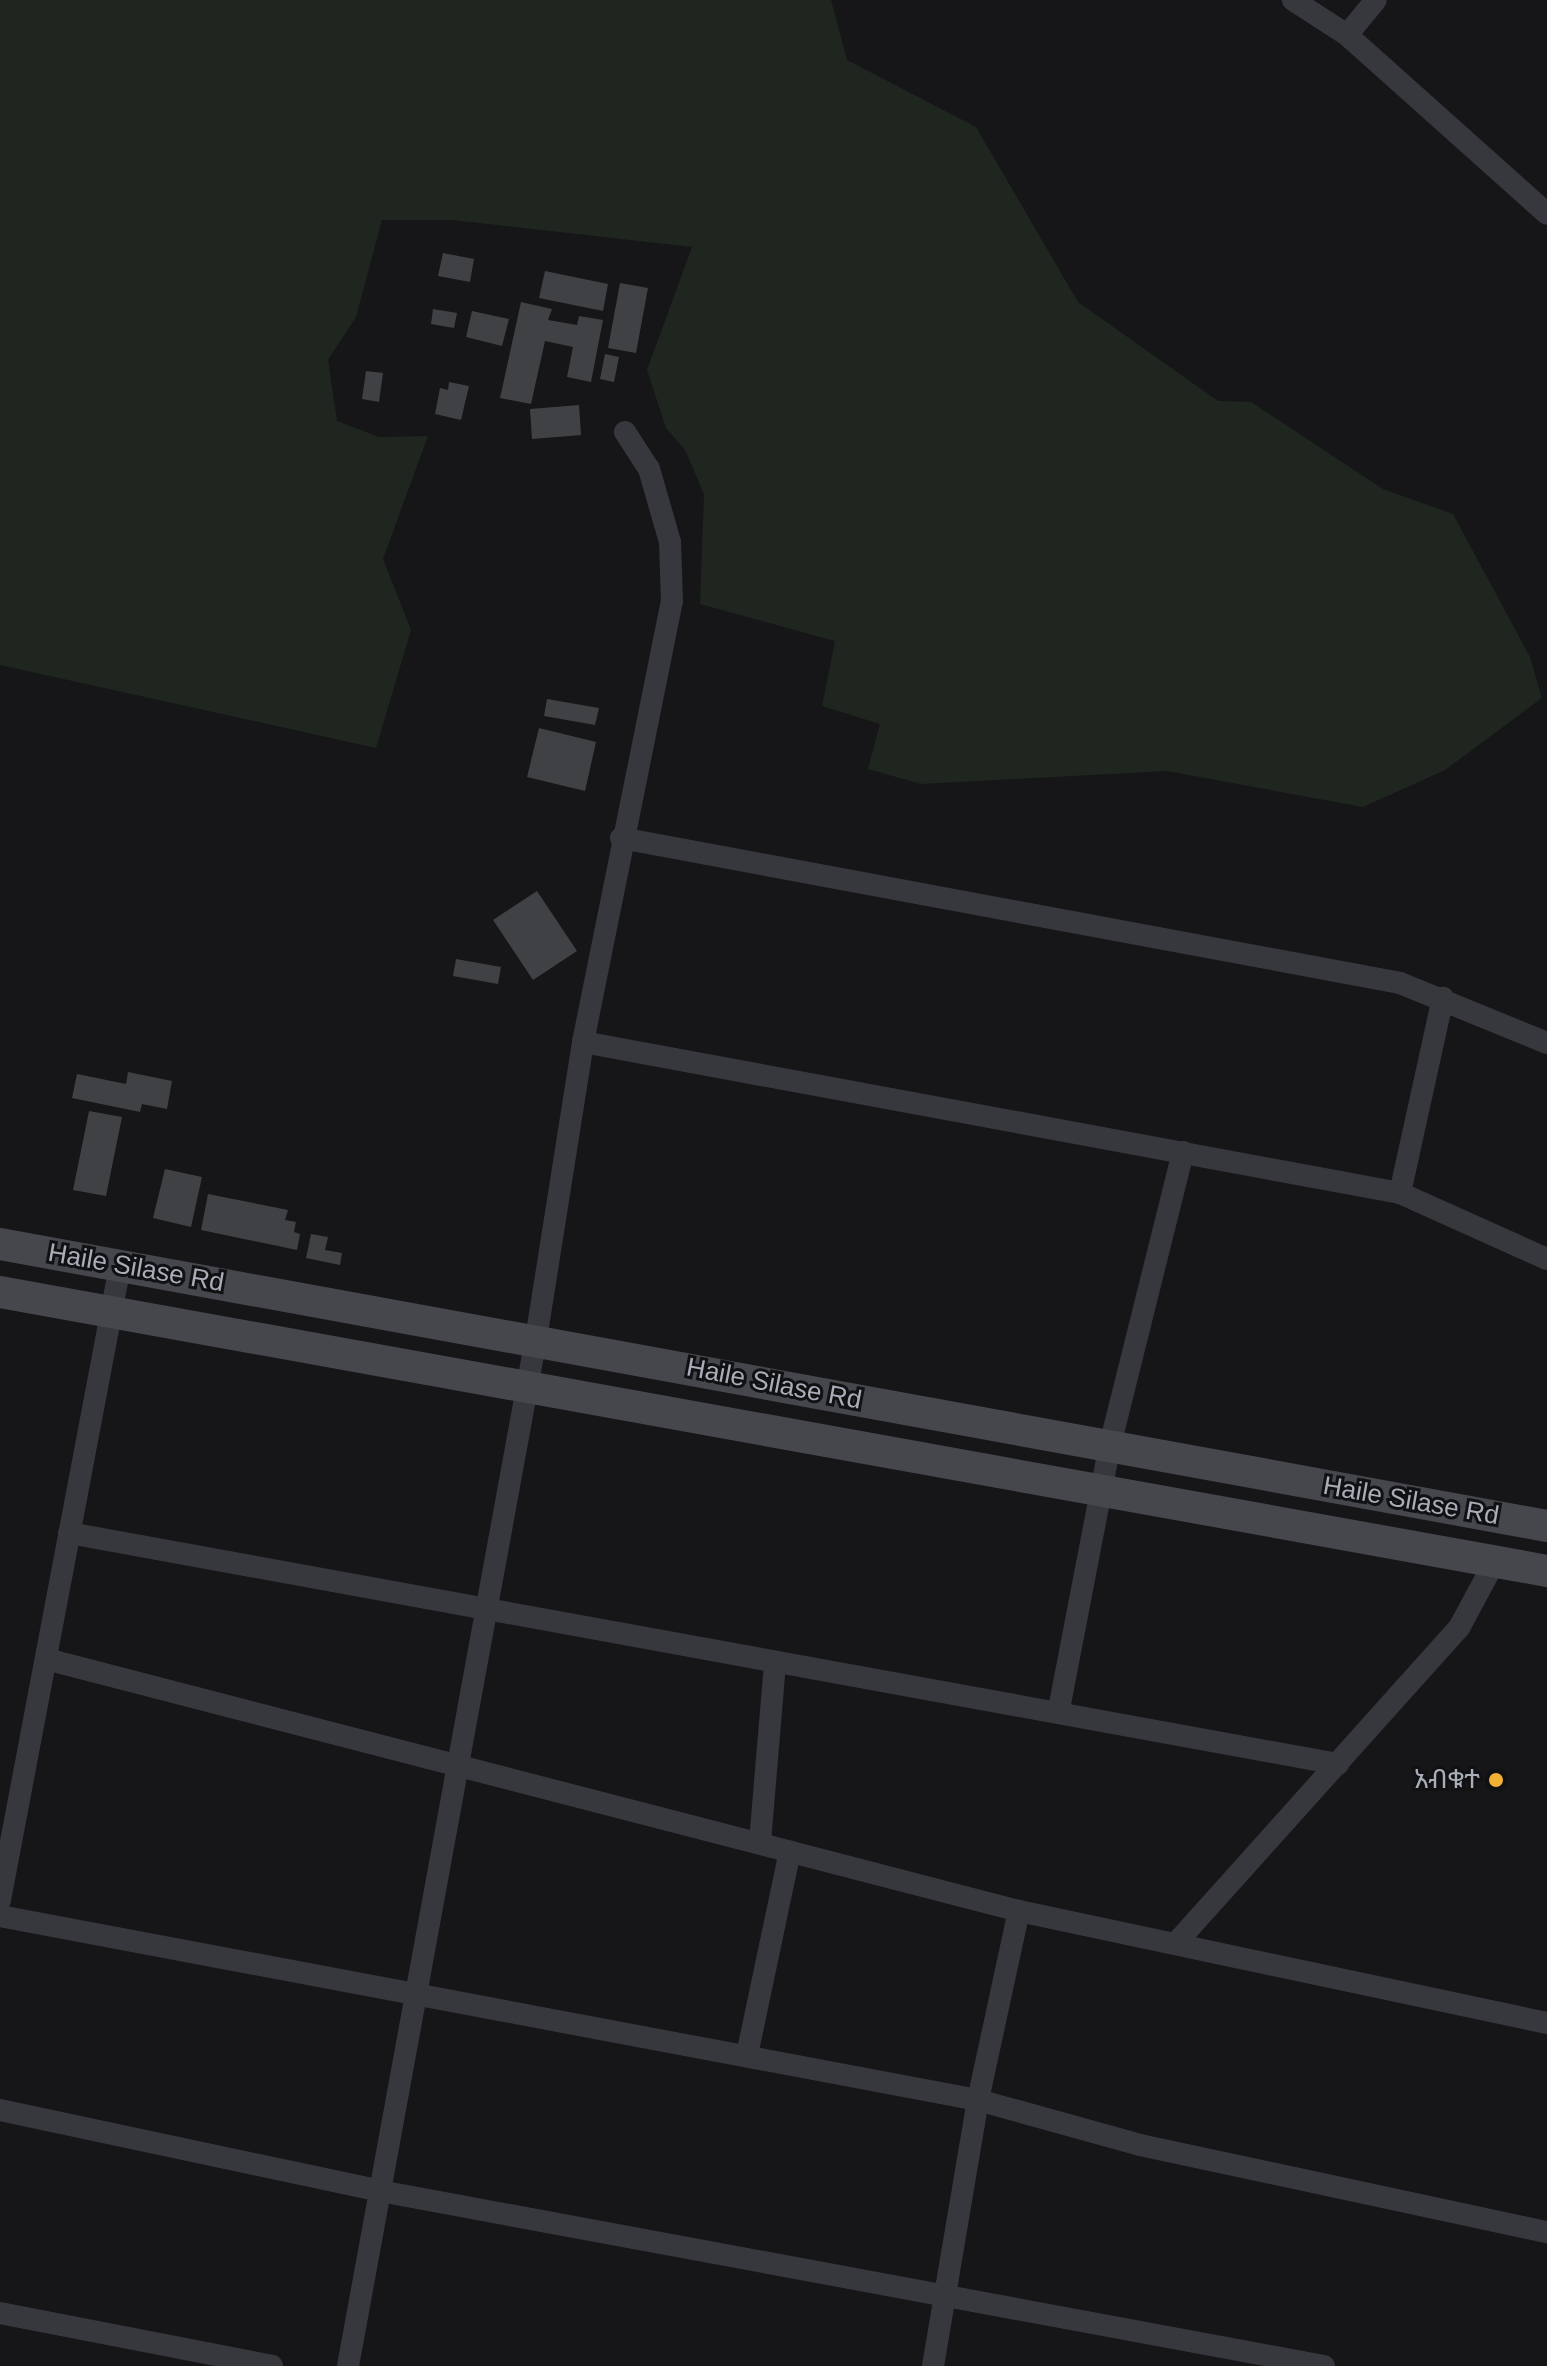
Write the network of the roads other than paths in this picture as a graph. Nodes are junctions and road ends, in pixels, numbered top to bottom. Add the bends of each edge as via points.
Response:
1 (1293, 0) edge
2 (1376, 0) edge
3 (1347, 35) junction
4 (1547, 214) edge
5 (625, 432) dead end
6 (621, 838) junction
7 (1443, 998) junction
8 (583, 1042) junction
9 (1547, 1043) edge
10 (1183, 1152) junction
11 (1400, 1193) junction
12 (0, 1244) edge
13 (1547, 1259) edge
14 (120, 1266) junction
15 (0, 1292) edge
16 (111, 1312) junction
17 (536, 1339) junction
18 (525, 1389) junction
19 (1110, 1445) junction
20 (1338, 1488) junction
21 (1100, 1491) junction
22 (1547, 1526) edge
23 (69, 1533) junction
24 (1330, 1533) junction
25 (1494, 1563) junction
26 (1547, 1571) edge
27 (485, 1610) junction
28 (46, 1659) junction
29 (775, 1662) junction
30 (1059, 1709) junction
31 (1338, 1764) junction
32 (457, 1765) junction
33 (760, 1842) junction
34 (790, 1851) junction
35 (0, 1900) edge
36 (1019, 1911) junction
37 (0, 1916) edge
38 (1177, 1942) junction
39 (415, 1998) junction
40 (1547, 2023) edge
41 (747, 2055) junction
42 (978, 2100) junction
43 (0, 2110) edge
44 (380, 2191) junction
45 (1547, 2232) edge
46 (946, 2294) junction
47 (0, 2313) edge
48 (272, 2366) edge
49 (348, 2366) edge
50 (933, 2366) edge
51 (1324, 2366) edge

1 - 3 street
2 - 3 street
3 - 4 street
5 - 6 street via 649,469 675,574
6 - 7 street via 1400,983
6 - 8 street
7 - 9 street
7 - 11 street
8 - 10 street
8 - 17 street
10 - 11 street
10 - 19 street
11 - 13 street
12 - 14 main road, Haile Silase Rd
14 - 16 street
14 - 17 main road, Haile Silase Rd
15 - 16 main road, Haile Silase Rd
16 - 18 main road, Haile Silase Rd
16 - 23 street
17 - 18 street
17 - 19 main road, Haile Silase Rd
18 - 21 main road, Haile Silase Rd
18 - 27 street
19 - 20 main road, Haile Silase Rd
19 - 21 street
20 - 22 main road, Haile Silase Rd
20 - 24 main road
21 - 24 main road, Haile Silase Rd
21 - 30 street
23 - 27 street
23 - 28 street
24 - 25 main road, Haile Silase Rd
25 - 26 main road, Haile Silase Rd
25 - 31 street via 1459,1628
27 - 29 street
27 - 32 street
28 - 32 street
28 - 35 street
29 - 30 street
29 - 33 street
30 - 31 street
31 - 38 street
32 - 33 street
32 - 39 street
33 - 34 street
34 - 36 street
34 - 41 street
36 - 38 street
36 - 42 street
37 - 39 street
38 - 40 street
39 - 41 street
39 - 44 street
41 - 42 street
42 - 45 street via 1140,2145
42 - 46 street
43 - 44 street
44 - 46 street
44 - 49 street
46 - 50 street
46 - 51 street
47 - 48 street

